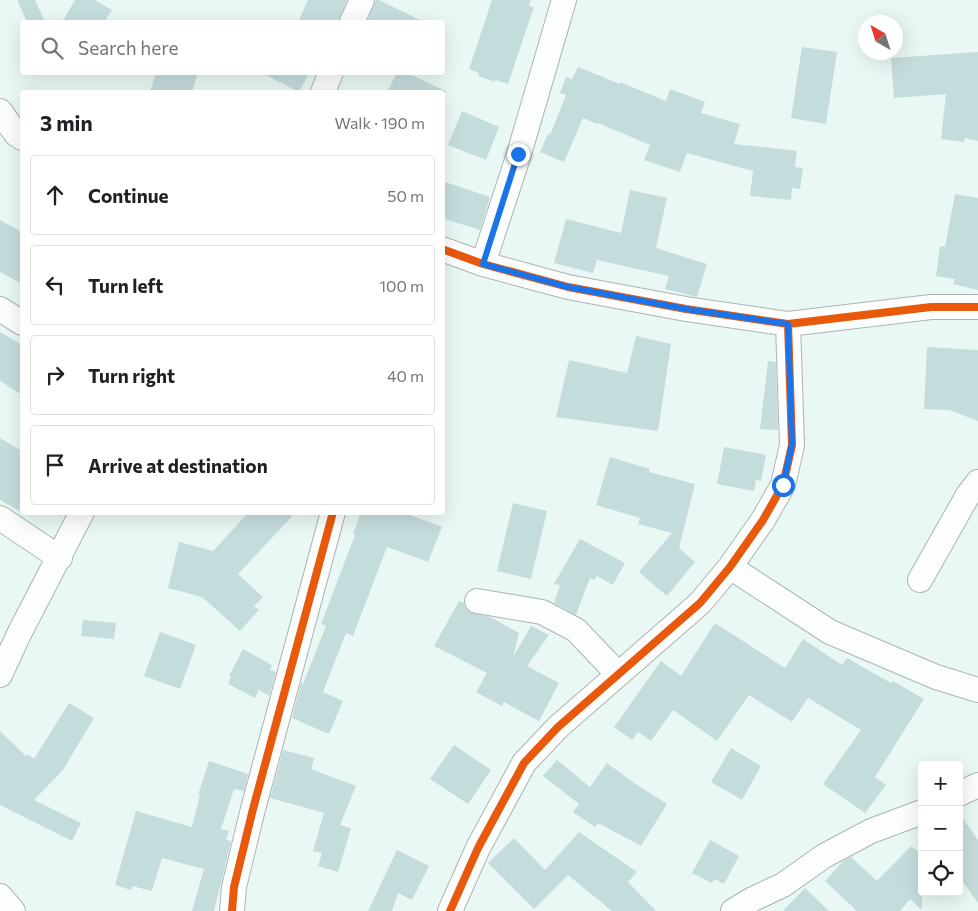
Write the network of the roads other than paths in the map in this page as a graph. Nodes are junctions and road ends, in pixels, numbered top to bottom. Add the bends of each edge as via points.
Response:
1 (362, 0) edge
2 (564, 0) edge
3 (353, 20) edge
4 (330, 75) edge
5 (324, 90) edge
6 (0, 111) edge
7 (20, 137) edge
8 (445, 250) edge
9 (483, 264) junction
10 (978, 307) edge
11 (0, 309) edge
12 (20, 322) edge
13 (788, 324) junction
14 (978, 482) edge
15 (81, 515) edge
16 (332, 515) edge
17 (0, 518) edge
18 (60, 558) junction
19 (730, 567) junction
20 (920, 580) dead end
21 (477, 601) dead end
22 (618, 674) junction
23 (0, 675) edge
24 (978, 690) edge
25 (978, 785) edge
26 (963, 792) edge
27 (918, 813) edge
28 (232, 911) edge
29 (450, 911) edge
30 (733, 911) edge

1 - 3 street
2 - 9 street
4 - 5 street
6 - 7 street
8 - 9 street
9 - 13 street via 568,287
10 - 13 street via 931,307
11 - 12 street
13 - 19 street via 792,444 783,485
14 - 20 street
15 - 18 street
16 - 28 street via 234,887
17 - 18 street
18 - 23 street
19 - 22 street via 700,603
19 - 24 street via 830,632 936,677
21 - 22 street via 542,612 576,630
22 - 29 street via 558,727 524,763 478,848
25 - 26 street
27 - 30 street via 871,831 824,856 783,885

